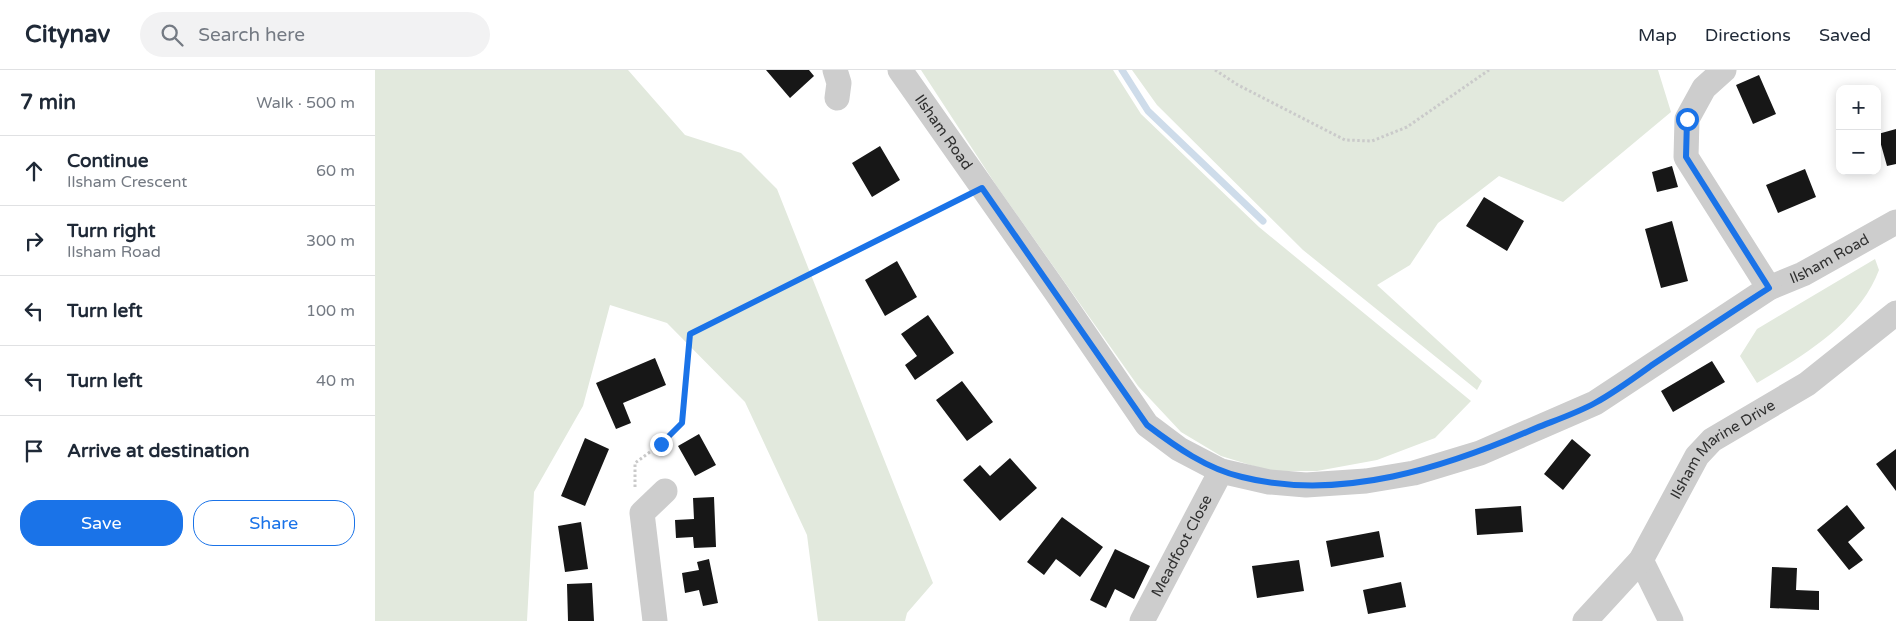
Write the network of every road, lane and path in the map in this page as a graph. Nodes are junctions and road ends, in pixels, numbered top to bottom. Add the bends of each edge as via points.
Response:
1 (835, 70) edge
2 (900, 70) edge
3 (1215, 70) edge
4 (1489, 70) edge
5 (1724, 70) edge
6 (837, 98) dead end
7 (982, 188) junction
8 (1896, 222) edge
9 (1769, 288) junction
10 (1896, 313) edge
11 (1221, 470) junction
12 (665, 491) dead end
13 (633, 509) junction
14 (1641, 560) junction
15 (655, 621) edge
16 (1142, 621) edge
17 (1585, 621) edge
18 (1671, 621) edge

1 - 6 street via 839,83
2 - 7 street, Ilsham Road
3 - 4 path via 1345,140 1363,141 1372,141 1407,127
5 - 9 street via 1704,88 1687,119 1686,157
7 - 11 street, Ilsham Road via 1147,425 1179,449
7 - 13 path via 690,334 682,423 635,463
8 - 9 street, Ilsham Road via 1803,274
9 - 11 street, Ilsham Road via 1595,403 1480,452 1414,473 1366,481 1306,485 1269,482
10 - 14 street, Ilsham Marine Drive via 1807,384 1712,440 1697,456
11 - 16 street, Meadfoot Close
12 - 13 street
13 - 15 street
14 - 17 street, Ilsham Marine Drive
14 - 18 street

